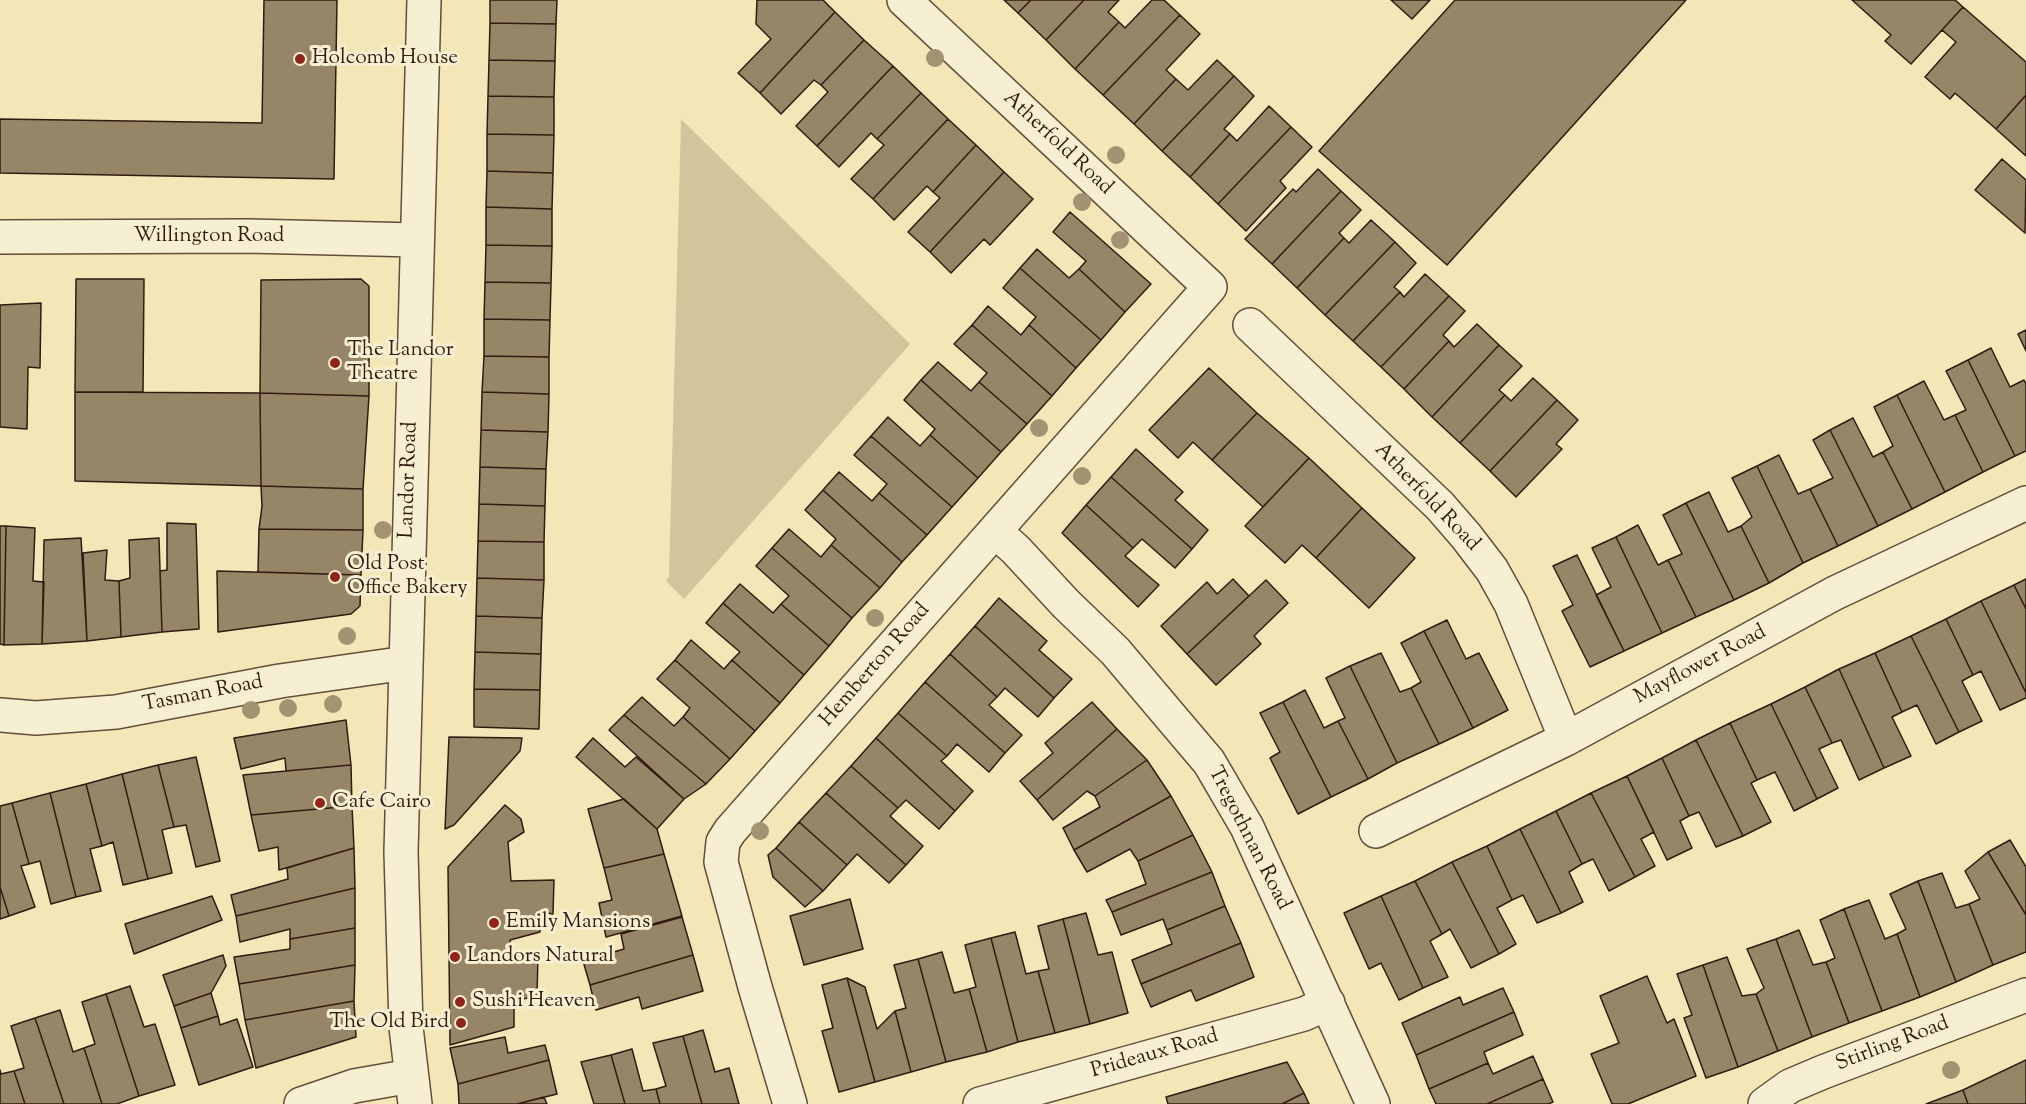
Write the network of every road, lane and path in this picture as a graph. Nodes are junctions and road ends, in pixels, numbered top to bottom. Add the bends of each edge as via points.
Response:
1 (424, 0) edge
2 (904, 0) edge
3 (0, 237) edge
4 (417, 240) junction
5 (1210, 287) joint
6 (1250, 325) dead end
7 (2026, 503) edge
8 (995, 531) junction
9 (406, 663) junction
10 (0, 714) edge
11 (1566, 739) junction
12 (1376, 831) dead end
13 (2026, 995) edge
14 (1328, 1003) junction
15 (413, 1090) edge
16 (301, 1104) edge
17 (790, 1104) edge
18 (980, 1104) edge
19 (1373, 1104) edge
20 (1765, 1104) edge

1 - 4 street, Landor Road
2 - 5 street, Atherfold Road
3 - 4 street, Willington Road
4 - 9 street, Landor Road
5 - 8 street, Hemberton Road
6 - 11 street, Atherfold Road via 1440,506 1473,544 1510,604
7 - 11 street, Mayflower Road via 1835,593
8 - 14 street, Tregothnan Road via 1115,651 1209,762 1247,827
8 - 17 street, Hemberton Road via 723,842 721,862
9 - 10 street, Tasman Road via 116,711 36,718
9 - 15 street, Landor Road via 402,852 406,1027
11 - 12 street, Mayflower Road
13 - 20 street, Stirling Road via 1823,1072 1790,1086
14 - 18 street, Prideaux Road via 1304,1014
14 - 19 street, Tregothnan Road
15 - 16 street via 354,1086

